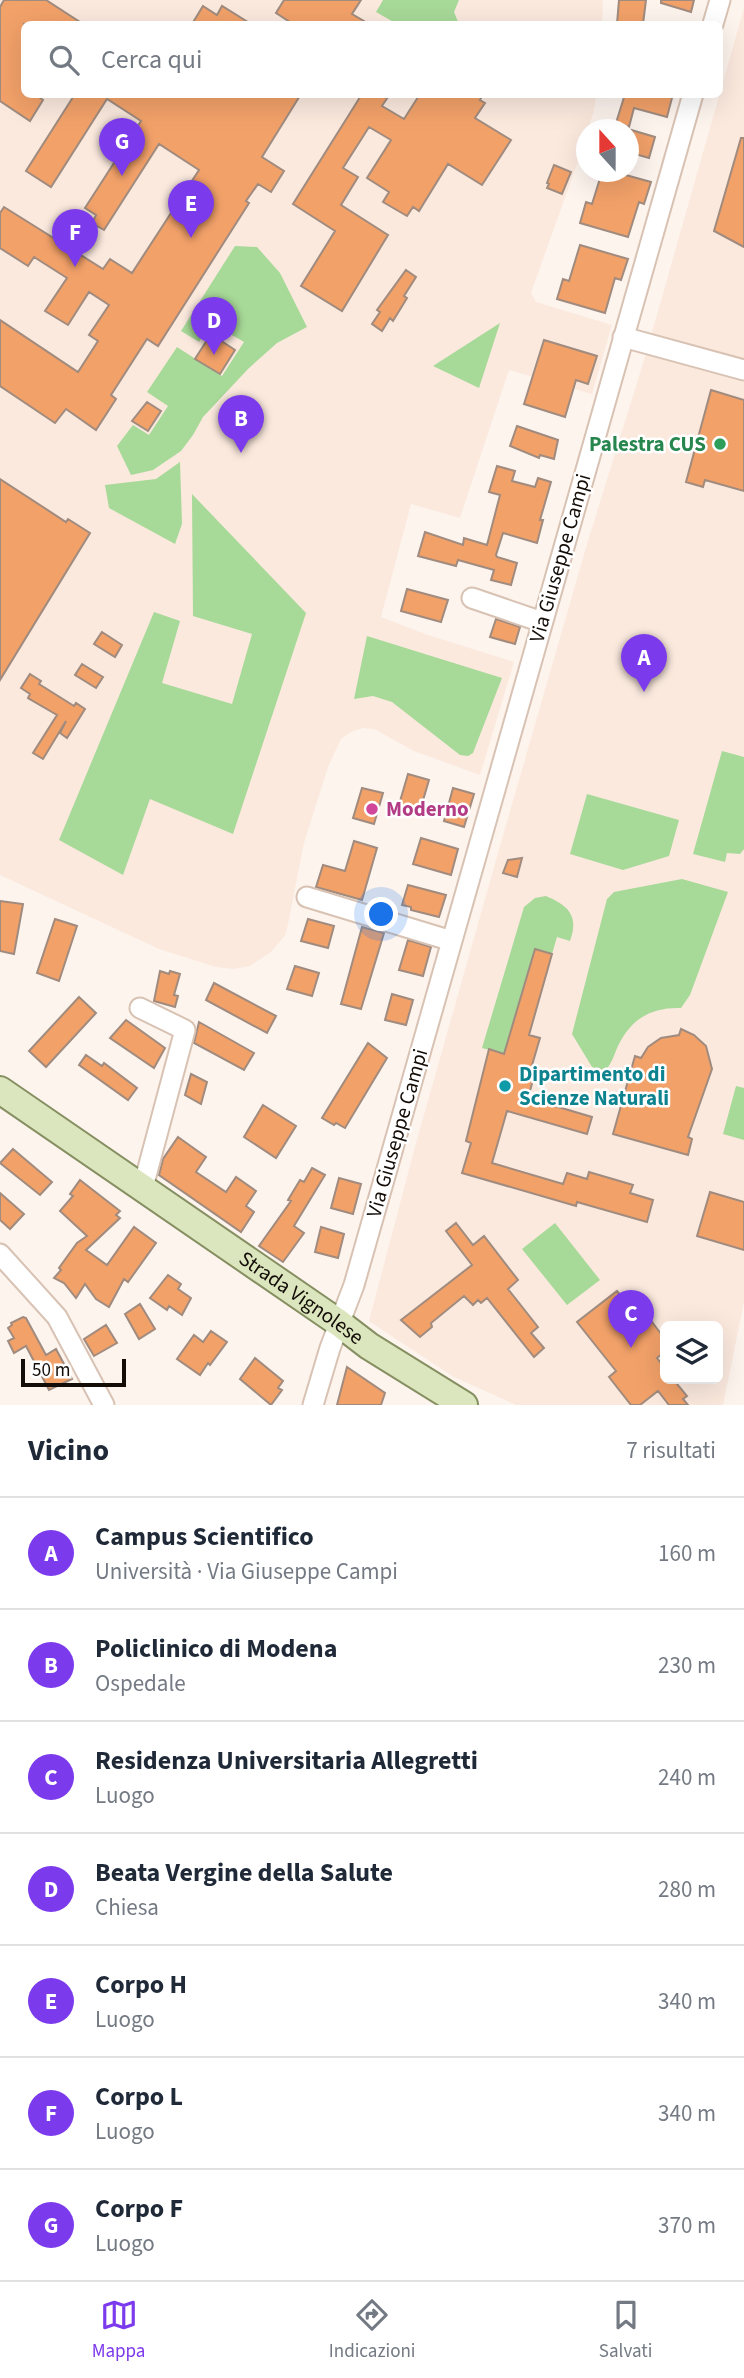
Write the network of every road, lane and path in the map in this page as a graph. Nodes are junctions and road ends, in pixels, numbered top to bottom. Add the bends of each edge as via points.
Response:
1 (720, 0) edge
2 (714, 21) edge
3 (692, 98) edge
4 (623, 337) junction
5 (744, 370) edge
6 (472, 598) dead end
7 (542, 622) junction
8 (307, 897) dead end
9 (452, 941) junction
10 (140, 1009) dead end
11 (0, 1090) edge
12 (142, 1187) junction
13 (0, 1254) edge
14 (339, 1323) junction
15 (104, 1405) edge
16 (313, 1405) edge
17 (464, 1405) edge

1 - 2 street
3 - 4 street, Via Giuseppe Campi
4 - 5 street
4 - 7 street, Via Giuseppe Campi
6 - 7 street
7 - 9 street, Via Giuseppe Campi
8 - 9 street
9 - 14 street, Via Giuseppe Campi via 354,1285
10 - 12 street via 184,1030
11 - 12 main road, Strada Vignolese
12 - 14 main road, Strada Vignolese
13 - 15 street via 57,1317
14 - 16 street, Via Giuseppe Campi
14 - 17 main road, Strada Vignolese

